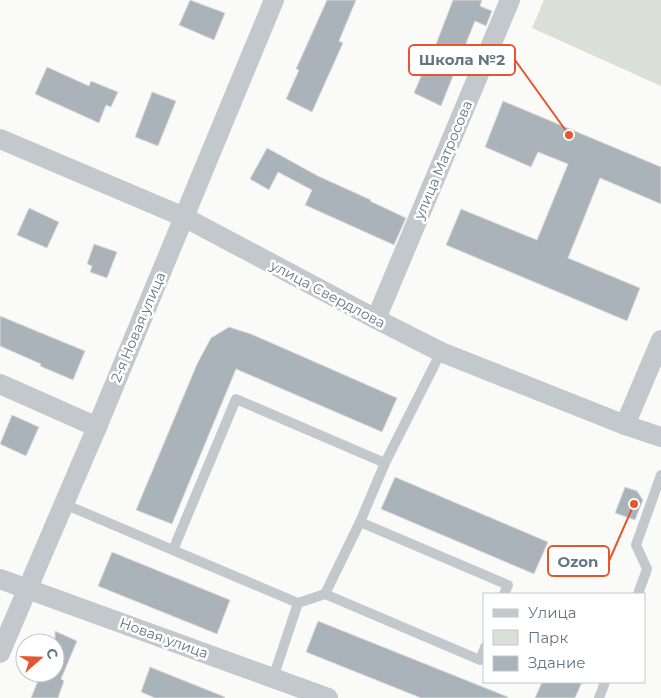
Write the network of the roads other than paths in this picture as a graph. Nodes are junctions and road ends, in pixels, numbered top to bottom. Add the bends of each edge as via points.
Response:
1 (510, 0) edge
2 (270, 1) edge
3 (0, 139) edge
4 (184, 217) junction
5 (376, 319) junction
6 (661, 340) edge
7 (441, 352) junction
8 (0, 384) edge
9 (625, 425) junction
10 (97, 427) junction
11 (661, 437) edge
12 (385, 463) junction
13 (661, 474) edge
14 (64, 504) junction
15 (360, 522) junction
16 (173, 550) junction
17 (0, 579) edge
18 (28, 588) junction
19 (504, 593) edge
20 (638, 593) edge
21 (325, 594) junction
22 (298, 603) junction
23 (483, 652) edge
24 (0, 653) edge
25 (273, 678) junction
26 (605, 683) edge
27 (328, 698) edge
28 (599, 698) edge

1 - 5 street, улица Матросова
2 - 4 street, 2-я Новая улица
3 - 4 street, улица Свердлова
4 - 5 street, улица Свердлова
4 - 10 street, 2-я Новая улица
5 - 7 street, улица Свердлова
6 - 9 street
7 - 9 street, улица Свердлова
7 - 12 lane
8 - 10 street
9 - 11 street, улица Свердлова
10 - 14 street, 2-я Новая улица
12 - 15 lane
12 - 16 lane via 236,399
13 - 20 lane via 636,545 647,569
14 - 16 lane
14 - 18 street, 2-я Новая улица
15 - 19 lane via 508,585
15 - 21 lane
16 - 22 lane
17 - 18 street, Новая улица
18 - 24 street, 2-я Новая улица
18 - 25 street, Новая улица
21 - 22 lane
21 - 23 lane via 480,660
22 - 25 lane
25 - 27 street, Новая улица
26 - 28 lane

